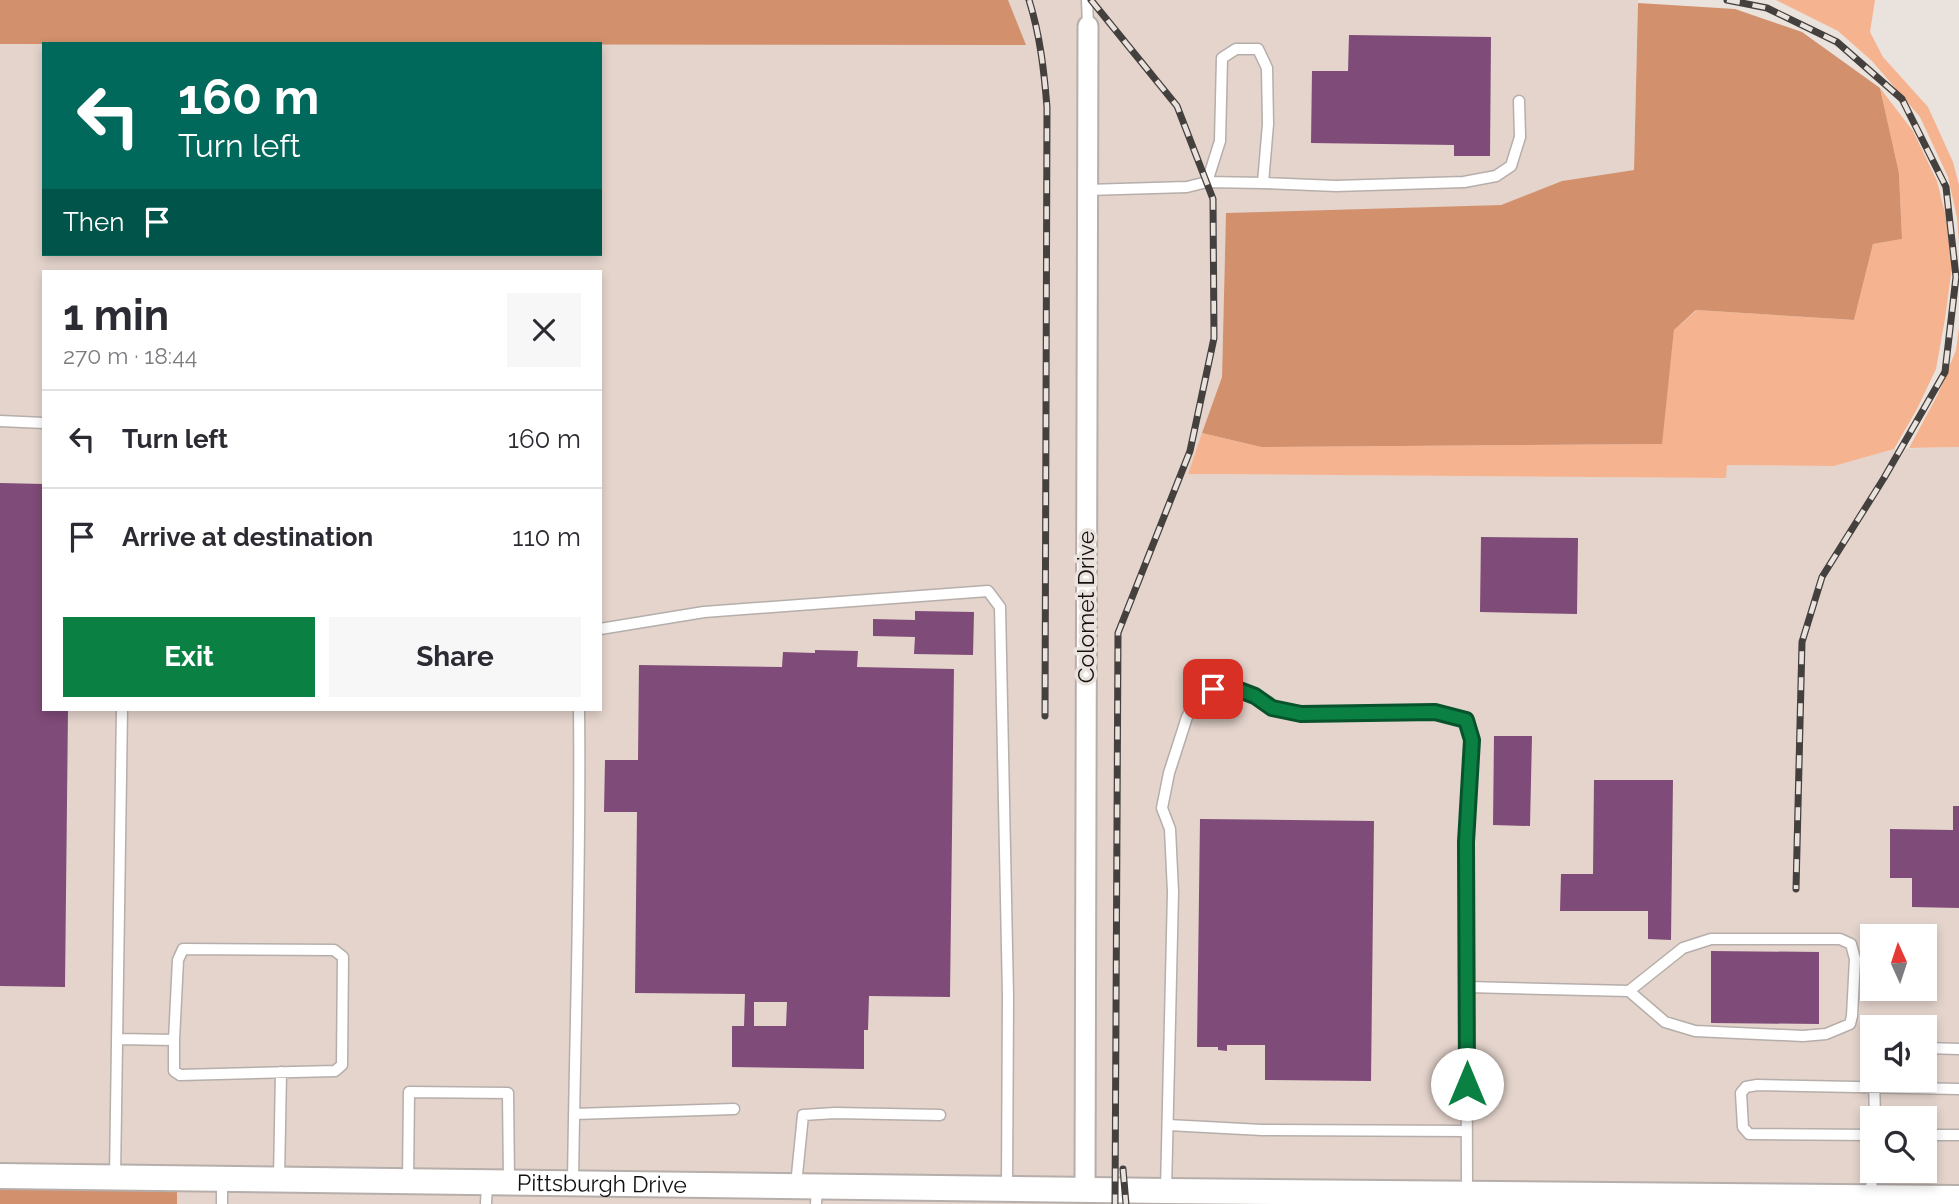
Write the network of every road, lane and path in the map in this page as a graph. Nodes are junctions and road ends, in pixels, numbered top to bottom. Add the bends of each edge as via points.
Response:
1 (1087, 0) edge
2 (1088, 26) joint
3 (1519, 101) dead end
4 (1207, 182) junction
5 (1263, 183) junction
6 (1087, 190) junction
7 (0, 421) edge
8 (42, 423) edge
9 (602, 629) edge
10 (122, 711) edge
11 (579, 711) edge
12 (1467, 987) junction
13 (1629, 991) junction
14 (117, 1039) junction
15 (174, 1040) junction
16 (1937, 1048) edge
17 (1959, 1049) edge
18 (281, 1072) junction
19 (1860, 1084) edge
20 (1937, 1088) edge
21 (1959, 1089) edge
22 (734, 1109) dead end
23 (574, 1114) junction
24 (940, 1115) dead end
25 (1168, 1125) junction
26 (1467, 1131) junction
27 (1860, 1135) edge
28 (1937, 1135) edge
29 (1959, 1135) edge
30 (0, 1176) edge
31 (115, 1177) junction
32 (222, 1179) junction
33 (279, 1179) junction
34 (408, 1181) junction
35 (573, 1183) junction
36 (1872, 1183) edge
37 (1007, 1188) junction
38 (494, 1189) edge
39 (1085, 1189) junction
40 (1166, 1191) junction
41 (810, 1192) edge
42 (1467, 1193) junction
43 (1870, 1197) junction
44 (1399, 1198) edge
45 (1959, 1198) edge
46 (1651, 1199) edge
47 (1712, 1200) edge
48 (222, 1204) edge

1 - 2 lane
2 - 6 street, Colomet Drive
3 - 5 lane via 1520,137 1511,166 1496,176 1464,182 1336,186
4 - 5 lane
4 - 5 lane via 1220,141 1222,58 1236,49 1258,49 1267,68
4 - 6 lane via 1187,187
6 - 39 street, Colomet Drive
7 - 8 lane
9 - 37 lane via 704,612 988,592 1000,607
10 - 14 lane
11 - 23 lane
12 - 13 lane
12 - 25 lane via 1466,842 1472,740 1466,720 1435,712 1301,714 1272,708 1234,688 1213,689 1199,696 1187,717 1163,808 1170,829 1173,892
12 - 26 lane
13 - 13 lane via 1683,948 1712,939 1840,939 1852,944 1855,959 1850,1024 1826,1034 1695,1031 1665,1021
14 - 15 lane
14 - 31 lane
15 - 18 lane via 174,1071 180,1075
15 - 18 lane via 178,960 183,949 334,950 342,957 342,1065 335,1071
16 - 17 lane
18 - 33 lane
19 - 27 lane via 1757,1085 1741,1093 1743,1127 1749,1134
20 - 21 lane
22 - 23 lane
23 - 35 lane
24 - 41 lane via 803,1115
25 - 26 lane
25 - 40 lane
26 - 42 lane
28 - 29 lane
30 - 31 street, Pittsburgh Drive
31 - 32 street, Pittsburgh Drive
32 - 33 street, Pittsburgh Drive
32 - 48 lane
33 - 34 street, Pittsburgh Drive
34 - 38 street, Pittsburgh Drive
34 - 38 lane via 409,1092 508,1093
35 - 38 street, Pittsburgh Drive
35 - 41 street, Pittsburgh Drive
36 - 43 lane
37 - 39 street, Pittsburgh Drive
37 - 41 street, Pittsburgh Drive
39 - 40 street, Pittsburgh Drive
40 - 44 street, Pittsburgh Drive
42 - 44 street, Pittsburgh Drive
42 - 46 street, Pittsburgh Drive
43 - 45 street, Pittsburgh Drive
43 - 47 street, Pittsburgh Drive
46 - 47 street, Pittsburgh Drive

